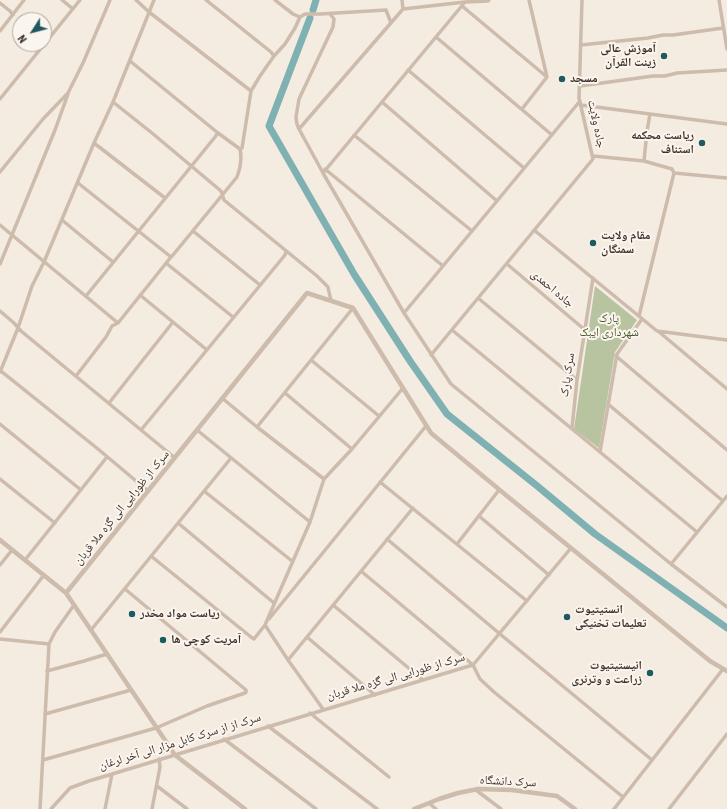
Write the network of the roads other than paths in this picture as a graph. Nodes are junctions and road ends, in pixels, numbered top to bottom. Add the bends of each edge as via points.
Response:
1 (24, 0) edge
2 (62, 0) edge
3 (80, 0) edge
4 (110, 0) edge
5 (136, 0) edge
6 (154, 0) edge
7 (206, 0) edge
8 (275, 0) edge
9 (402, 0) edge
10 (489, 0) edge
11 (529, 0) edge
12 (582, 0) edge
13 (719, 0) edge
14 (464, 2) junction
15 (0, 3) edge
16 (462, 6) junction
17 (73, 9) junction
18 (403, 9) junction
19 (15, 12) edge
20 (149, 12) junction
21 (12, 14) edge
22 (330, 14) junction
23 (12, 16) edge
24 (300, 18) junction
25 (391, 23) junction
26 (723, 28) junction
27 (0, 31) edge
28 (436, 37) junction
29 (581, 45) junction
30 (727, 49) edge
31 (274, 56) junction
32 (130, 61) junction
33 (408, 70) junction
34 (727, 70) edge
35 (547, 77) junction
36 (580, 86) junction
37 (68, 92) junction
38 (251, 92) junction
39 (0, 99) edge
40 (113, 102) junction
41 (382, 102) junction
42 (580, 103) junction
43 (522, 109) junction
44 (650, 114) junction
45 (727, 124) edge
46 (299, 129) junction
47 (218, 133) junction
48 (354, 135) junction
49 (552, 135) junction
50 (94, 143) junction
51 (240, 149) junction
52 (593, 156) junction
53 (644, 161) junction
54 (192, 166) junction
55 (524, 168) junction
56 (324, 171) junction
57 (0, 172) edge
58 (674, 173) junction
59 (727, 178) edge
60 (78, 183) junction
61 (222, 195) junction
62 (165, 198) junction
63 (497, 201) junction
64 (62, 220) junction
65 (0, 225) edge
66 (534, 230) junction
67 (138, 231) junction
68 (193, 231) junction
69 (472, 231) junction
70 (12, 235) junction
71 (286, 252) junction
72 (171, 257) junction
73 (44, 262) junction
74 (114, 262) junction
75 (166, 262) junction
76 (0, 264) edge
77 (507, 264) junction
78 (443, 266) junction
79 (592, 278) junction
80 (260, 285) junction
81 (140, 295) junction
82 (86, 296) junction
83 (478, 298) junction
84 (331, 301) junction
85 (354, 308) junction
86 (0, 311) edge
87 (404, 313) junction
88 (639, 316) junction
89 (234, 317) junction
90 (642, 319) junction
91 (173, 322) junction
92 (118, 323) junction
93 (18, 328) junction
94 (452, 330) junction
95 (585, 330) junction
96 (657, 330) junction
97 (727, 340) edge
98 (207, 350) junction
99 (431, 355) junction
100 (616, 356) junction
101 (311, 360) junction
102 (0, 371) edge
103 (76, 376) junction
104 (577, 380) junction
105 (402, 388) junction
106 (727, 390) edge
107 (285, 393) junction
108 (222, 398) junction
109 (109, 403) junction
110 (608, 404) junction
111 (379, 416) junction
112 (0, 424) edge
113 (426, 426) junction
114 (257, 427) junction
115 (572, 428) junction
116 (141, 430) junction
117 (197, 430) junction
118 (352, 449) junction
119 (727, 450) edge
120 (600, 452) junction
121 (107, 457) junction
122 (175, 458) junction
123 (231, 458) junction
124 (0, 479) edge
125 (324, 479) junction
126 (380, 482) junction
127 (81, 490) junction
128 (499, 490) junction
129 (148, 491) junction
130 (204, 491) junction
131 (727, 496) edge
132 (723, 501) junction
133 (412, 508) junction
134 (478, 516) junction
135 (310, 522) junction
136 (55, 523) junction
137 (178, 523) junction
138 (697, 532) junction
139 (387, 539) junction
140 (0, 540) edge
141 (457, 544) junction
142 (571, 548) junction
143 (12, 550) junction
144 (151, 556) junction
145 (25, 560) junction
146 (292, 561) junction
147 (671, 564) junction
148 (0, 565) edge
149 (361, 571) junction
150 (44, 575) junction
151 (549, 575) junction
152 (125, 588) junction
153 (66, 593) junction
154 (527, 601) junction
155 (274, 603) junction
156 (333, 604) junction
157 (74, 605) junction
158 (727, 607) edge
159 (266, 624) junction
160 (91, 630) junction
161 (0, 632) edge
162 (500, 634) junction
163 (307, 637) junction
164 (0, 639) edge
165 (49, 644) junction
166 (107, 654) junction
167 (288, 660) junction
168 (473, 665) junction
169 (725, 670) edge
170 (48, 671) junction
171 (423, 680) junction
172 (131, 690) junction
173 (375, 695) junction
174 (323, 709) junction
175 (310, 713) junction
176 (45, 714) junction
177 (268, 726) junction
178 (156, 728) junction
179 (727, 734) edge
180 (224, 739) junction
181 (175, 754) junction
182 (159, 759) junction
183 (43, 760) junction
184 (652, 760) junction
185 (112, 774) junction
186 (389, 777) dead end
187 (157, 786) junction
188 (476, 790) junction
189 (623, 797) junction
190 (429, 803) junction
191 (40, 809) edge
192 (51, 809) edge
193 (105, 809) edge
194 (152, 809) edge
195 (187, 809) edge
196 (245, 809) edge
197 (316, 809) edge
198 (377, 809) edge
199 (414, 809) edge
200 (436, 809) edge
201 (501, 809) edge
202 (575, 809) edge
203 (614, 809) edge
204 (669, 809) edge

1 - 19 street
2 - 17 street
3 - 17 street
4 - 37 street
5 - 20 street
6 - 20 street
7 - 31 street
8 - 24 street
9 - 18 street
10 - 14 street
11 - 35 street
12 - 29 street, جاده ولایت
13 - 26 street
14 - 16 street
14 - 18 street
15 - 21 street
16 - 28 street
16 - 35 street
17 - 39 street
18 - 25 street
20 - 32 street
20 - 38 street
22 - 24 street via 304,14
22 - 25 street via 386,10
22 - 46 street via 334,19 333,27 299,99 296,117
23 - 27 street
24 - 31 street
25 - 46 street
26 - 29 street
26 - 30 street
28 - 33 street
28 - 43 street
29 - 36 street, جاده ولایت
31 - 38 street
32 - 40 street
32 - 47 street
33 - 41 street
33 - 55 street
34 - 36 street via 677,73
35 - 43 street
36 - 42 street, جاده ولایت
37 - 57 street
37 - 70 street
38 - 51 street
40 - 50 street
40 - 54 street
41 - 48 street
41 - 63 street
42 - 44 street
42 - 49 street
42 - 52 street, جاده ولایت
43 - 49 street
44 - 45 street
44 - 53 street
46 - 56 street
47 - 51 street
47 - 54 street
48 - 56 street
48 - 69 street
49 - 55 street
50 - 60 street
50 - 62 street
51 - 61 street via 240,169 237,177
52 - 53 street
52 - 66 street, جاده ولایت
53 - 58 street via 672,170
54 - 61 street via 221,191
54 - 62 street
55 - 63 street
56 - 78 street
56 - 87 street
58 - 59 street
58 - 88 street
60 - 64 street
60 - 67 street
61 - 68 street
61 - 71 street via 224,200
62 - 67 street
63 - 69 street
64 - 73 street
64 - 74 street
65 - 70 street
66 - 77 street, جاده ولایت
66 - 79 street
67 - 72 street
67 - 74 street
68 - 72 street
68 - 80 street
69 - 78 street
70 - 73 street
70 - 76 street
71 - 80 street
71 - 84 street via 328,287
72 - 75 street
73 - 82 street
73 - 93 street via 32,286
74 - 82 street
75 - 81 street
75 - 89 street
77 - 83 street, جاده ولایت
77 - 95 street, جاده احمدی
78 - 87 street
79 - 88 street
79 - 95 street, سرک پارک
80 - 89 street
81 - 91 street
81 - 92 street
82 - 92 street
83 - 94 street, جاده ولایت
83 - 104 street
84 - 85 street, سرک از ظورایی الی گزه ملا قربان
84 - 108 street, سرک از ظورایی الی گزه ملا قربان via 307,293
85 - 101 street
85 - 105 street
86 - 93 street
87 - 99 street
88 - 90 street
89 - 98 street
90 - 96 street
90 - 100 street
91 - 98 street
91 - 109 street
92 - 103 street via 112,326
93 - 102 street
93 - 103 street
94 - 99 street, جاده ولایت
94 - 115 street
95 - 104 street, سرک پارک
96 - 97 street
96 - 106 street
98 - 116 street
99 - 147 street via 451,384
100 - 110 street
100 - 119 street
101 - 107 street
101 - 111 street
102 - 121 street
103 - 109 street
104 - 115 street, سرک پارک
105 - 111 street
105 - 113 street
107 - 114 street
107 - 118 street
108 - 114 street
108 - 117 street, سرک از ظورایی الی گزه ملا قربان
109 - 116 street
110 - 120 street
110 - 132 street
111 - 118 street
112 - 127 street
113 - 126 street
113 - 128 street via 430,433
114 - 125 street
115 - 120 street
116 - 122 street
117 - 122 street, سرک از ظورایی الی گزه ملا قربان
117 - 123 street
118 - 125 street
120 - 138 street
121 - 127 street
121 - 129 street
122 - 129 street, سرک از ظورایی الی گزه ملا قربان
123 - 130 street
123 - 135 street
124 - 136 street
125 - 135 street
126 - 133 street
126 - 159 street
127 - 136 street
128 - 134 street
128 - 142 street
129 - 153 street, سرک از ظورایی الی گزه ملا قربان
130 - 137 street
130 - 146 street
131 - 132 street
132 - 138 street
133 - 139 street
133 - 141 street
134 - 141 street
134 - 151 street
135 - 146 street
136 - 145 street
137 - 144 street
137 - 155 street
138 - 147 street
139 - 149 street
139 - 162 street
140 - 143 street
141 - 154 street
142 - 151 street, سرک از ظورایی الی گزه ملا قربان
142 - 169 street via 710,661
143 - 145 street
143 - 148 street
144 - 152 street
144 - 159 street via 254,639
145 - 150 street
146 - 155 street
147 - 158 street
149 - 156 street
149 - 168 street
150 - 153 street
150 - 161 street
151 - 154 street, سرک از ظورایی الی گزه ملا قربان
152 - 160 street
152 - 178 street via 246,690 245,693
153 - 157 street
154 - 162 street, سرک از ظورایی الی گزه ملا قربان
155 - 159 street
156 - 163 street
156 - 171 street
157 - 160 street
157 - 165 street
159 - 167 street, سرک از ظورایی الی گزه ملا قربان
160 - 166 street
162 - 168 street, سرک از ظورایی الی گزه ملا قربان
162 - 184 street
163 - 167 street
163 - 173 street
164 - 165 street
165 - 170 street
166 - 170 street
166 - 172 street
167 - 174 street, سرک از ظورایی الی گزه ملا قربان
168 - 171 street, سرک از ظورایی الی گزه ملا قربان
168 - 189 street via 480,679 494,692
169 - 184 street
170 - 176 street
171 - 173 street, سرک از ظورایی الی گزه ملا قربان
172 - 176 street
172 - 178 street
173 - 174 street, سرک از ظورایی الی گزه ملا قربان
174 - 175 street, سرک از از سرک کابل مزار الی آخر لرغان
175 - 177 street, سرک از از سرک کابل مزار الی آخر لرغان
175 - 186 street
176 - 183 street
177 - 180 street, سرک از از سرک کابل مزار الی آخر لرغان
177 - 198 street
178 - 181 street
178 - 183 street
179 - 204 street
180 - 181 street, سرک از از سرک کابل مزار الی آخر لرغان
180 - 197 street
181 - 182 street, سرک از از سرک کابل مزار الی آخر لرغان
181 - 196 street
182 - 185 street, سرک از از سرک کابل مزار الی آخر لرغان
182 - 187 street
183 - 191 street
184 - 189 street
185 - 192 street, سرک از از سرک کابل مزار الی آخر لرغان via 70,788
185 - 193 street
187 - 194 street
187 - 195 street
188 - 190 street, سرک دانشگاه
188 - 201 street
188 - 202 street, سرک دانشگاه via 512,790 558,796
189 - 203 street
190 - 199 street, سرک دانشگاه
190 - 200 street

